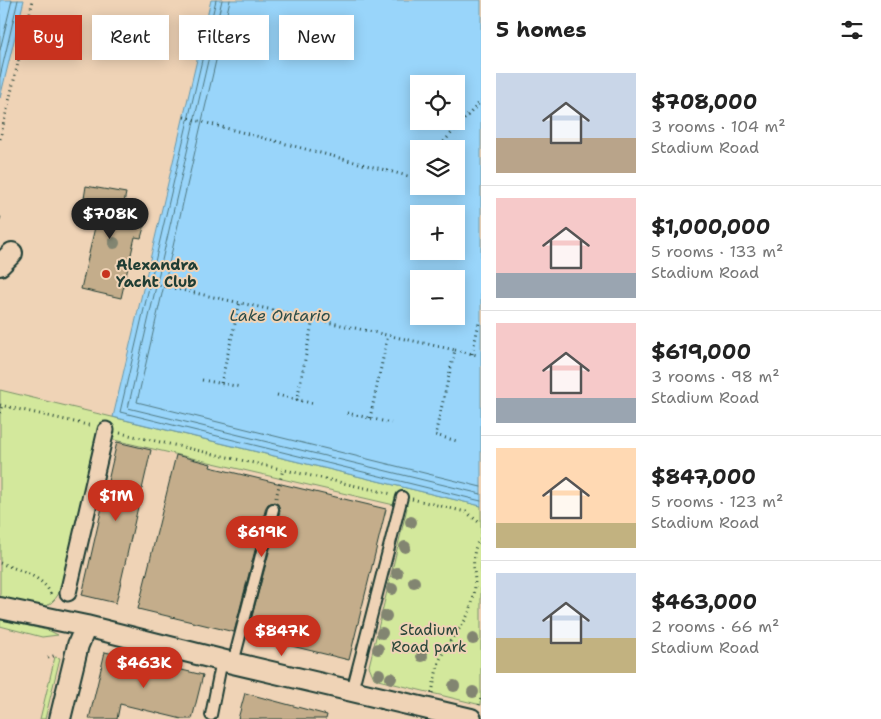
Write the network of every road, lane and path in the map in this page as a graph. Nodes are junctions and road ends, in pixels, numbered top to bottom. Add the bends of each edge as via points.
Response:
1 (33, 0) edge
2 (481, 101) edge
3 (184, 117) dead end
4 (0, 139) edge
5 (445, 140) edge
6 (410, 177) edge
7 (145, 282) dead end
8 (240, 302) junction
9 (313, 319) junction
10 (479, 323) dead end
11 (388, 335) junction
12 (455, 350) junction
13 (472, 354) junction
14 (477, 355) dead end
15 (202, 380) dead end
16 (221, 383) junction
17 (241, 387) dead end
18 (277, 395) dead end
19 (297, 400) junction
20 (315, 404) dead end
21 (1, 405) edge
22 (0, 413) edge
23 (347, 413) dead end
24 (370, 418) junction
25 (391, 423) dead end
26 (106, 430) junction
27 (457, 441) dead end
28 (283, 469) junction
29 (279, 487) dead end
30 (402, 497) junction
31 (273, 509) dead end
32 (481, 524) edge
33 (481, 536) edge
34 (0, 563) edge
35 (68, 593) dead end
36 (53, 599) dead end
37 (0, 608) edge
38 (86, 626) junction
39 (56, 655) dead end
40 (48, 658) dead end
41 (227, 661) junction
42 (352, 691) junction
43 (436, 710) edge
44 (211, 714) dead end
45 (60, 719) edge
46 (472, 719) edge

1 - 4 path
2 - 5 path
3 - 6 path
7 - 8 path
8 - 9 path
8 - 16 path
9 - 11 path
9 - 19 path
10 - 13 path
11 - 12 path
11 - 24 path
12 - 13 path
12 - 27 path via 435,435
13 - 14 path
15 - 16 path
16 - 17 path
18 - 19 path
19 - 20 path
21 - 22 path
21 - 26 path
23 - 24 path
24 - 25 path
26 - 28 path
26 - 35 street
28 - 29 path
28 - 30 path
30 - 32 path via 466,512
30 - 42 lane
31 - 41 lane
33 - 43 path via 472,562 474,592 471,606 466,621 440,660
34 - 36 path via 38,579 49,589
37 - 38 street
38 - 41 street
38 - 45 street via 78,645
39 - 40 path
41 - 42 street
41 - 44 lane
42 - 43 street
43 - 46 street

